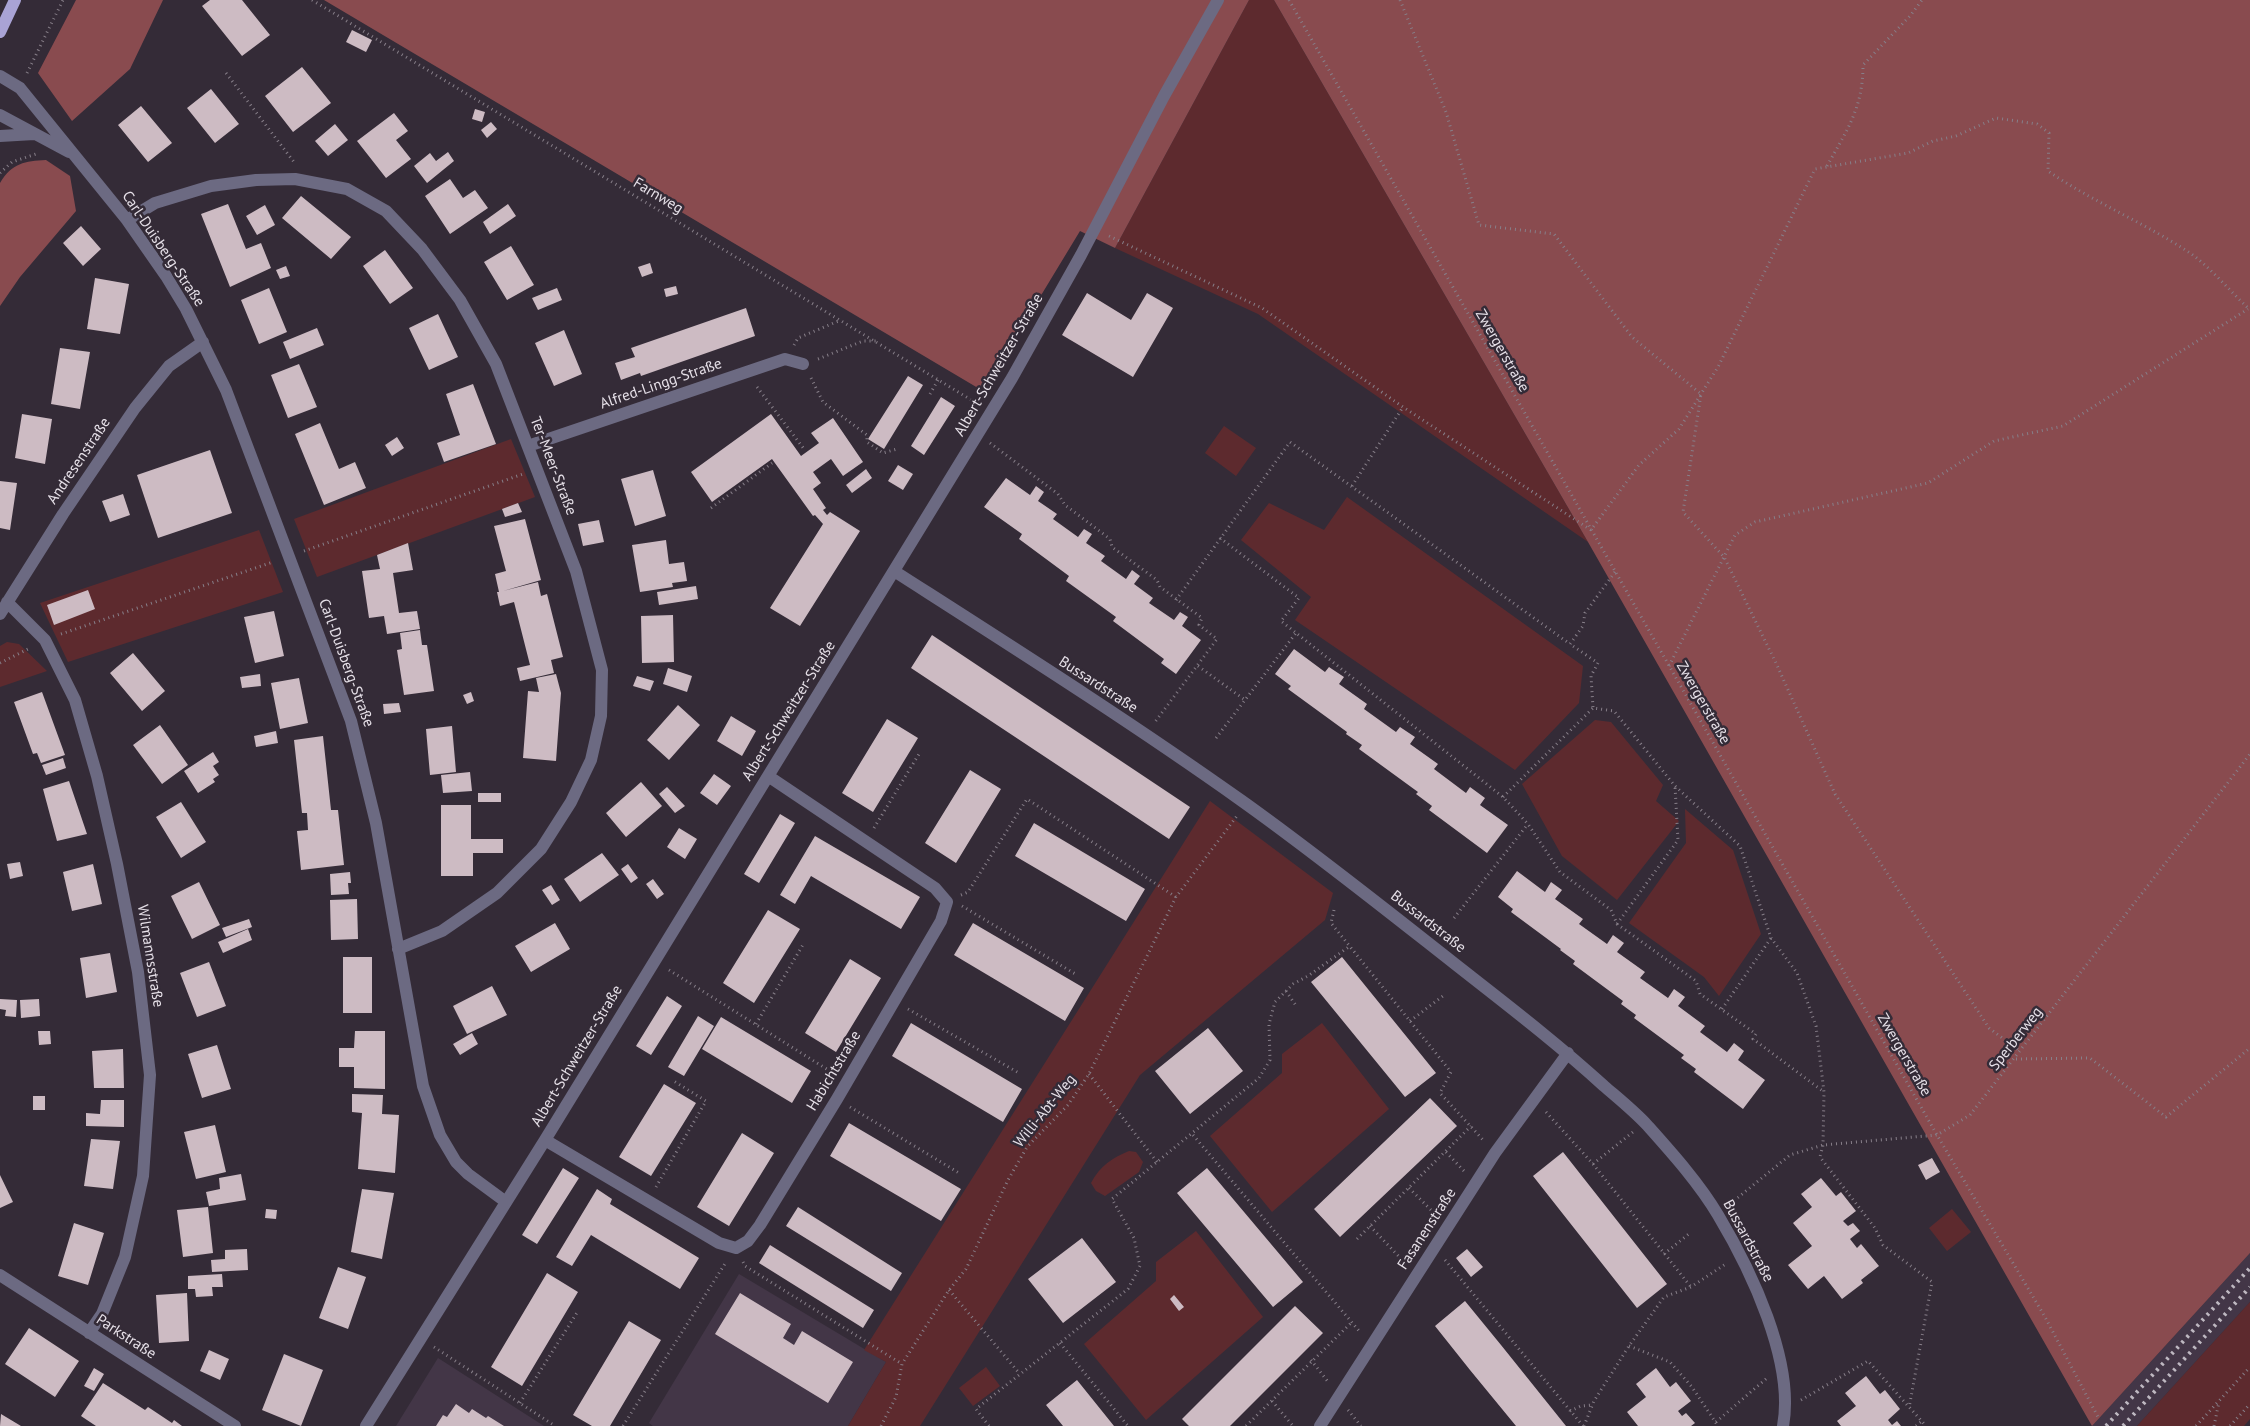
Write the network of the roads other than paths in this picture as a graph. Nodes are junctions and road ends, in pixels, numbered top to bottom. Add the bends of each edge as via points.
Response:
1 (15, 0) edge
2 (1218, 0) edge
3 (0, 32) edge
4 (0, 76) edge
5 (0, 115) edge
6 (34, 134) junction
7 (0, 136) edge
8 (76, 155) junction
9 (127, 220) junction
10 (203, 342) junction
11 (804, 364) road end
12 (528, 446) junction
13 (894, 571) junction
14 (7, 602) junction
15 (0, 614) edge
16 (768, 776) junction
17 (398, 948) junction
18 (1568, 1053) junction
19 (546, 1140) junction
20 (506, 1202) junction
21 (0, 1276) edge
22 (89, 1333) junction
23 (235, 1426) edge
24 (366, 1426) edge
25 (1320, 1426) edge
26 (1783, 1426) edge

1 - 3 main road
2 - 13 street, Albert-Schweitzer-Straße via 1094,231 991,412
4 - 8 street, Carl-Duisberg-Straße via 20,88
5 - 6 street, Carl-Duisberg-Straße
6 - 7 street, Carl-Duisberg-Straße
6 - 8 street, Carl-Duisberg-Straße
8 - 9 street, Carl-Duisberg-Straße
9 - 10 street, Carl-Duisberg-Straße via 166,276
9 - 12 street, Ter-Meer-Straße via 154,203 211,186 295,179 347,189 386,212 422,249 460,300 496,364
10 - 14 street, Andresenstraße via 169,366 135,408
10 - 17 street, Carl-Duisberg-Straße via 250,449 351,721 376,823
11 - 12 street, Alfred-Lingg-Straße via 785,359
12 - 17 street, Ter-Meer-Straße via 576,571 602,670 602,716 591,760 571,802 541,849 497,893 442,931
13 - 16 street, Albert-Schweitzer-Straße
13 - 18 street, Bussardstraße via 1145,734 1246,804 1342,875
14 - 15 street, Andresenstraße
14 - 22 street, Wilmannsstraße via 45,640 75,700 97,776 137,963 150,1075 144,1176 124,1257 102,1314
16 - 19 street, Albert-Schweitzer-Straße
16 - 19 street, Habichtstraße via 935,888 947,902 941,922 837,1099 760,1225 748,1241 736,1248 719,1242
17 - 20 street, Carl-Duisberg-Straße via 423,1086 440,1135 456,1162
18 - 25 street, Fasanenstraße via 1495,1153
18 - 26 street, Bussardstraße via 1644,1122 1717,1213 1765,1308 1781,1366 1786,1408
19 - 20 street, Albert-Schweitzer-Straße
20 - 24 street, Albert-Schweitzer-Straße
21 - 22 street, Parkstraße
22 - 23 street, Parkstraße

